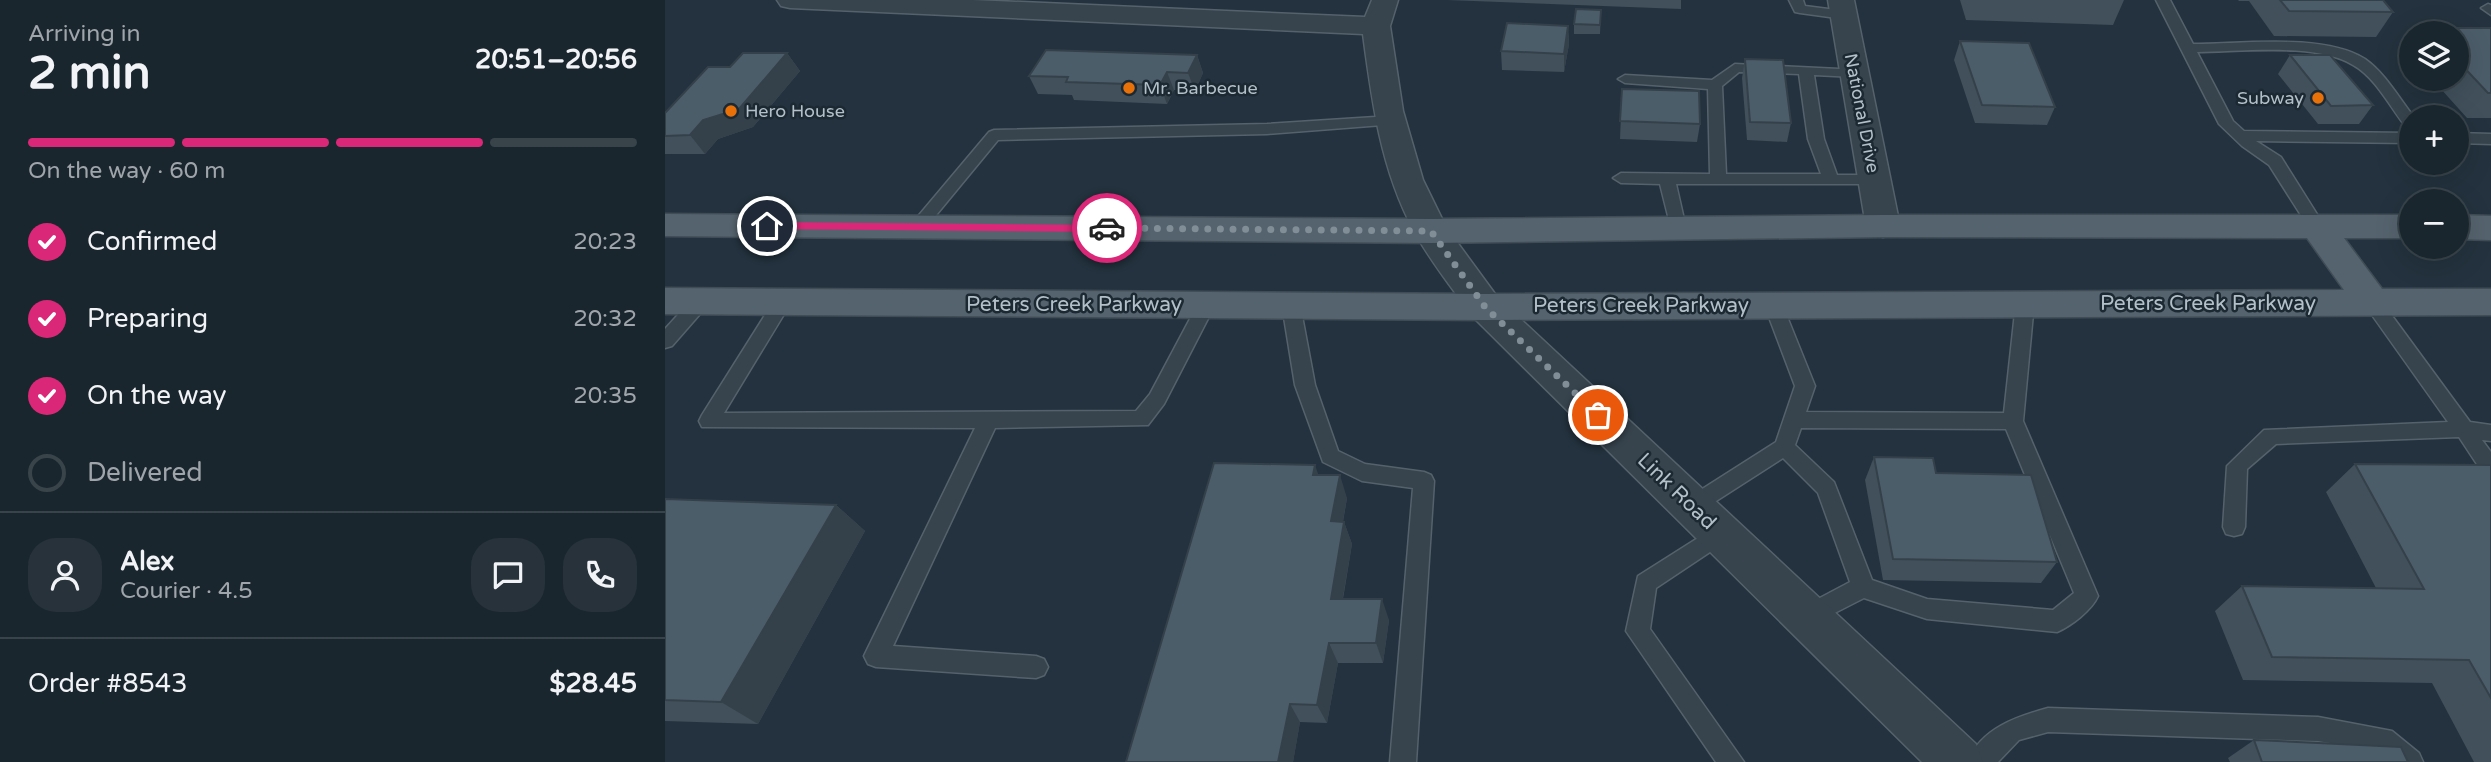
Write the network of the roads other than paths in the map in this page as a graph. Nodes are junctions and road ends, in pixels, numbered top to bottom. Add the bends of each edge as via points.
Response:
1 (790, 0) edge
2 (1795, 0) edge
3 (2164, 0) edge
4 (1842, 8) edge
5 (1380, 13) edge
6 (2188, 48) junction
7 (1807, 70) junction
8 (1855, 73) junction
9 (1625, 79) dead end
10 (1715, 85) junction
11 (2399, 109) edge
12 (1391, 121) junction
13 (2240, 136) junction
14 (2399, 138) edge
15 (2469, 138) edge
16 (2491, 139) edge
17 (1621, 178) dead end
18 (1667, 179) junction
19 (1718, 179) junction
20 (1831, 180) junction
21 (1875, 180) junction
22 (665, 225) edge
23 (1884, 226) junction
24 (916, 227) junction
25 (2317, 227) junction
26 (2399, 227) edge
27 (2469, 228) edge
28 (2491, 228) edge
29 (1678, 229) junction
30 (1431, 231) junction
31 (665, 301) edge
32 (701, 301) junction
33 (783, 301) junction
34 (2491, 302) edge
35 (2025, 303) junction
36 (2373, 303) junction
37 (1773, 304) junction
38 (1206, 305) junction
39 (1291, 305) junction
40 (1485, 307) junction
41 (665, 341) edge
42 (989, 420) junction
43 (1793, 420) junction
44 (2013, 421) junction
45 (2464, 429) junction
46 (2491, 433) edge
47 (1784, 447) junction
48 (2491, 469) edge
49 (1706, 519) junction
50 (2234, 527) dead end
51 (1863, 587) junction
52 (1807, 616) junction
53 (1036, 667) dead end
54 (1403, 762) edge
55 (1731, 762) edge
56 (1958, 762) edge
57 (1980, 762) edge
58 (2410, 762) edge

1 - 5 street
2 - 4 lane via 1800,9
3 - 6 lane
4 - 8 street, National Drive
5 - 12 street, Link Road
6 - 11 lane via 2346,54 2362,63
6 - 13 lane via 2227,124
7 - 8 lane
7 - 10 lane via 1735,68
7 - 20 lane via 1816,139
8 - 21 street, National Drive
9 - 10 lane
10 - 19 lane
12 - 24 lane via 1267,129 994,135
12 - 30 street, Link Road via 1407,180
13 - 14 lane
13 - 25 lane via 2275,160
15 - 16 lane
17 - 18 lane
18 - 19 lane
18 - 29 lane
19 - 20 lane
20 - 21 lane
21 - 23 street, National Drive
22 - 24 main road
23 - 25 main road
23 - 29 main road
24 - 30 main road
25 - 26 main road
25 - 36 main road
27 - 28 main road
29 - 30 main road
30 - 40 street, Link Road
31 - 32 main road, Peters Creek Parkway
32 - 33 main road, Peters Creek Parkway
32 - 41 lane
33 - 38 main road, Peters Creek Parkway
33 - 42 lane via 709,421
34 - 36 main road, Peters Creek Parkway
35 - 36 main road, Peters Creek Parkway
35 - 37 main road, Peters Creek Parkway
35 - 44 lane
36 - 45 lane
37 - 40 main road, Peters Creek Parkway
37 - 43 lane via 1805,386
38 - 39 main road, Peters Creek Parkway
38 - 42 lane via 1157,399 1141,419
39 - 40 main road, Peters Creek Parkway
39 - 54 lane via 1305,385 1330,457 1362,472 1424,481
40 - 49 street, Link Road
42 - 53 lane via 876,656
43 - 44 lane
43 - 47 lane
44 - 51 lane via 2087,596 2057,621 1927,609
45 - 46 lane
45 - 48 lane
45 - 50 lane via 2271,436 2237,466
47 - 49 lane
47 - 51 lane via 1827,488
49 - 52 street, Link Road
49 - 55 lane via 1646,583 1638,631
51 - 52 lane
52 - 56 street, Link Road
57 - 58 lane via 2012,730 2048,720 2318,729 2383,740

